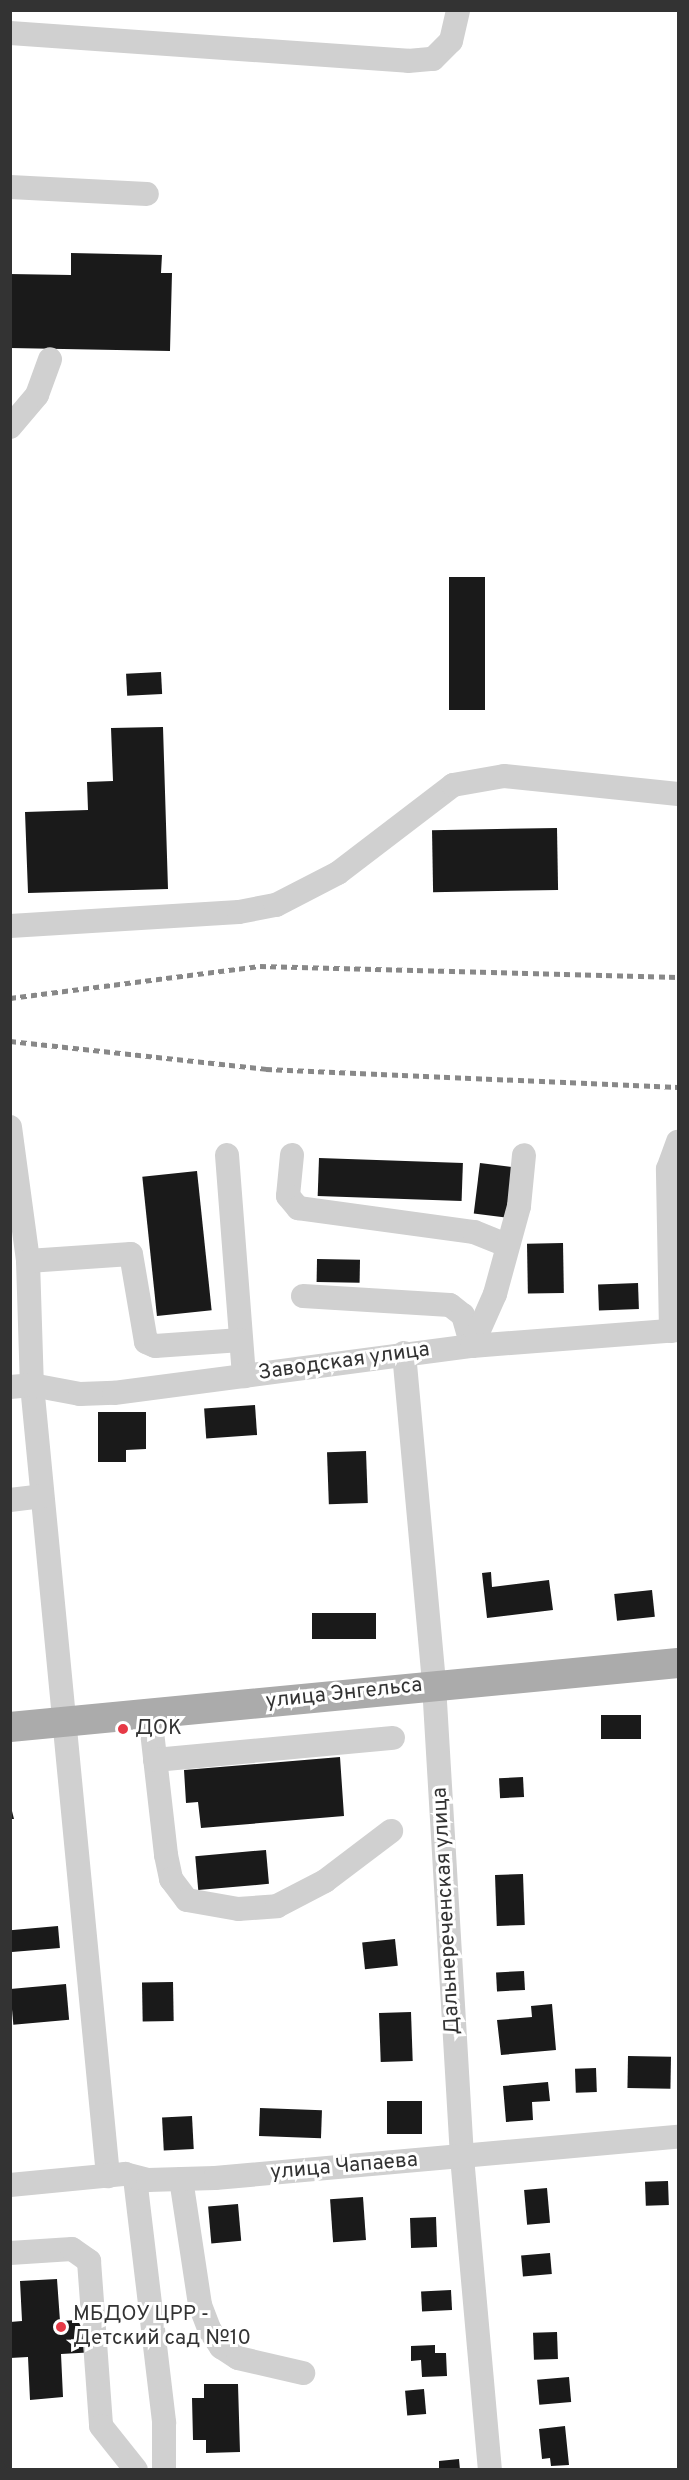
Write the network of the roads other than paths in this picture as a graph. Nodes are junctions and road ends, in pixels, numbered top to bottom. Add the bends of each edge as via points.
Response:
1 (458, 10) edge
2 (10, 33) edge
3 (10, 187) edge
4 (147, 194) dead end
5 (50, 359) dead end
6 (10, 427) edge
7 (678, 794) edge
8 (10, 926) edge
9 (10, 1127) edge
10 (678, 1142) edge
11 (227, 1155) dead end
12 (292, 1155) dead end
13 (524, 1155) dead end
14 (506, 1245) junction
15 (28, 1261) junction
16 (303, 1296) dead end
17 (675, 1330) edge
18 (242, 1340) junction
19 (472, 1346) junction
20 (404, 1353) junction
21 (244, 1376) junction
22 (21, 1386) edge
23 (42, 1496) junction
24 (10, 1500) edge
25 (678, 1664) edge
26 (434, 1685) junction
27 (150, 1714) junction
28 (62, 1722) junction
29 (10, 1727) edge
30 (393, 1738) dead end
31 (155, 1760) junction
32 (390, 1831) dead end
33 (678, 2137) edge
34 (462, 2157) junction
35 (108, 2176) junction
36 (135, 2178) junction
37 (181, 2179) junction
38 (10, 2185) edge
39 (10, 2253) edge
40 (303, 2373) dead end
41 (136, 2469) edge
42 (164, 2469) edge
43 (490, 2469) edge

1 - 2 street via 451,41 434,58 408,61
3 - 4 street
5 - 6 street via 37,395
7 - 8 street via 504,777 453,785 338,873 276,905 239,912
9 - 15 street
10 - 17 street via 668,1169
11 - 18 street
12 - 14 street via 288,1196 297,1208 474,1232
13 - 14 street via 524,1183
14 - 19 street via 491,1306
15 - 18 street via 124,1251 131,1254 146,1342 155,1346
15 - 22 street
16 - 19 street via 450,1305 463,1315
17 - 19 street, Заводская улица
18 - 21 street
19 - 20 street, Заводская улица
20 - 21 street, Заводская улица
20 - 26 street, Дальнереченская улица
21 - 22 street, Заводская улица via 98,1394
22 - 23 street
23 - 24 street
23 - 28 street
25 - 26 main road, улица Энгельса
26 - 27 main road, улица Энгельса
26 - 34 street, Дальнереченская улица
27 - 28 main road, улица Энгельса
27 - 31 street
28 - 29 main road, улица Энгельса
28 - 35 street
30 - 31 street
31 - 32 street via 171,1879 187,1900 238,1910 277,1906 325,1881
33 - 34 street, улица Чапаева
34 - 37 street, улица Чапаева
34 - 43 street, Дальнереченская улица
35 - 36 street, улица Чапаева via 125,2174
35 - 38 street, улица Чапаева
36 - 37 street, улица Чапаева
36 - 42 street via 164,2422
37 - 40 street via 200,2305 209,2329 221,2347 238,2358
39 - 41 street via 72,2249 89,2261 101,2426

